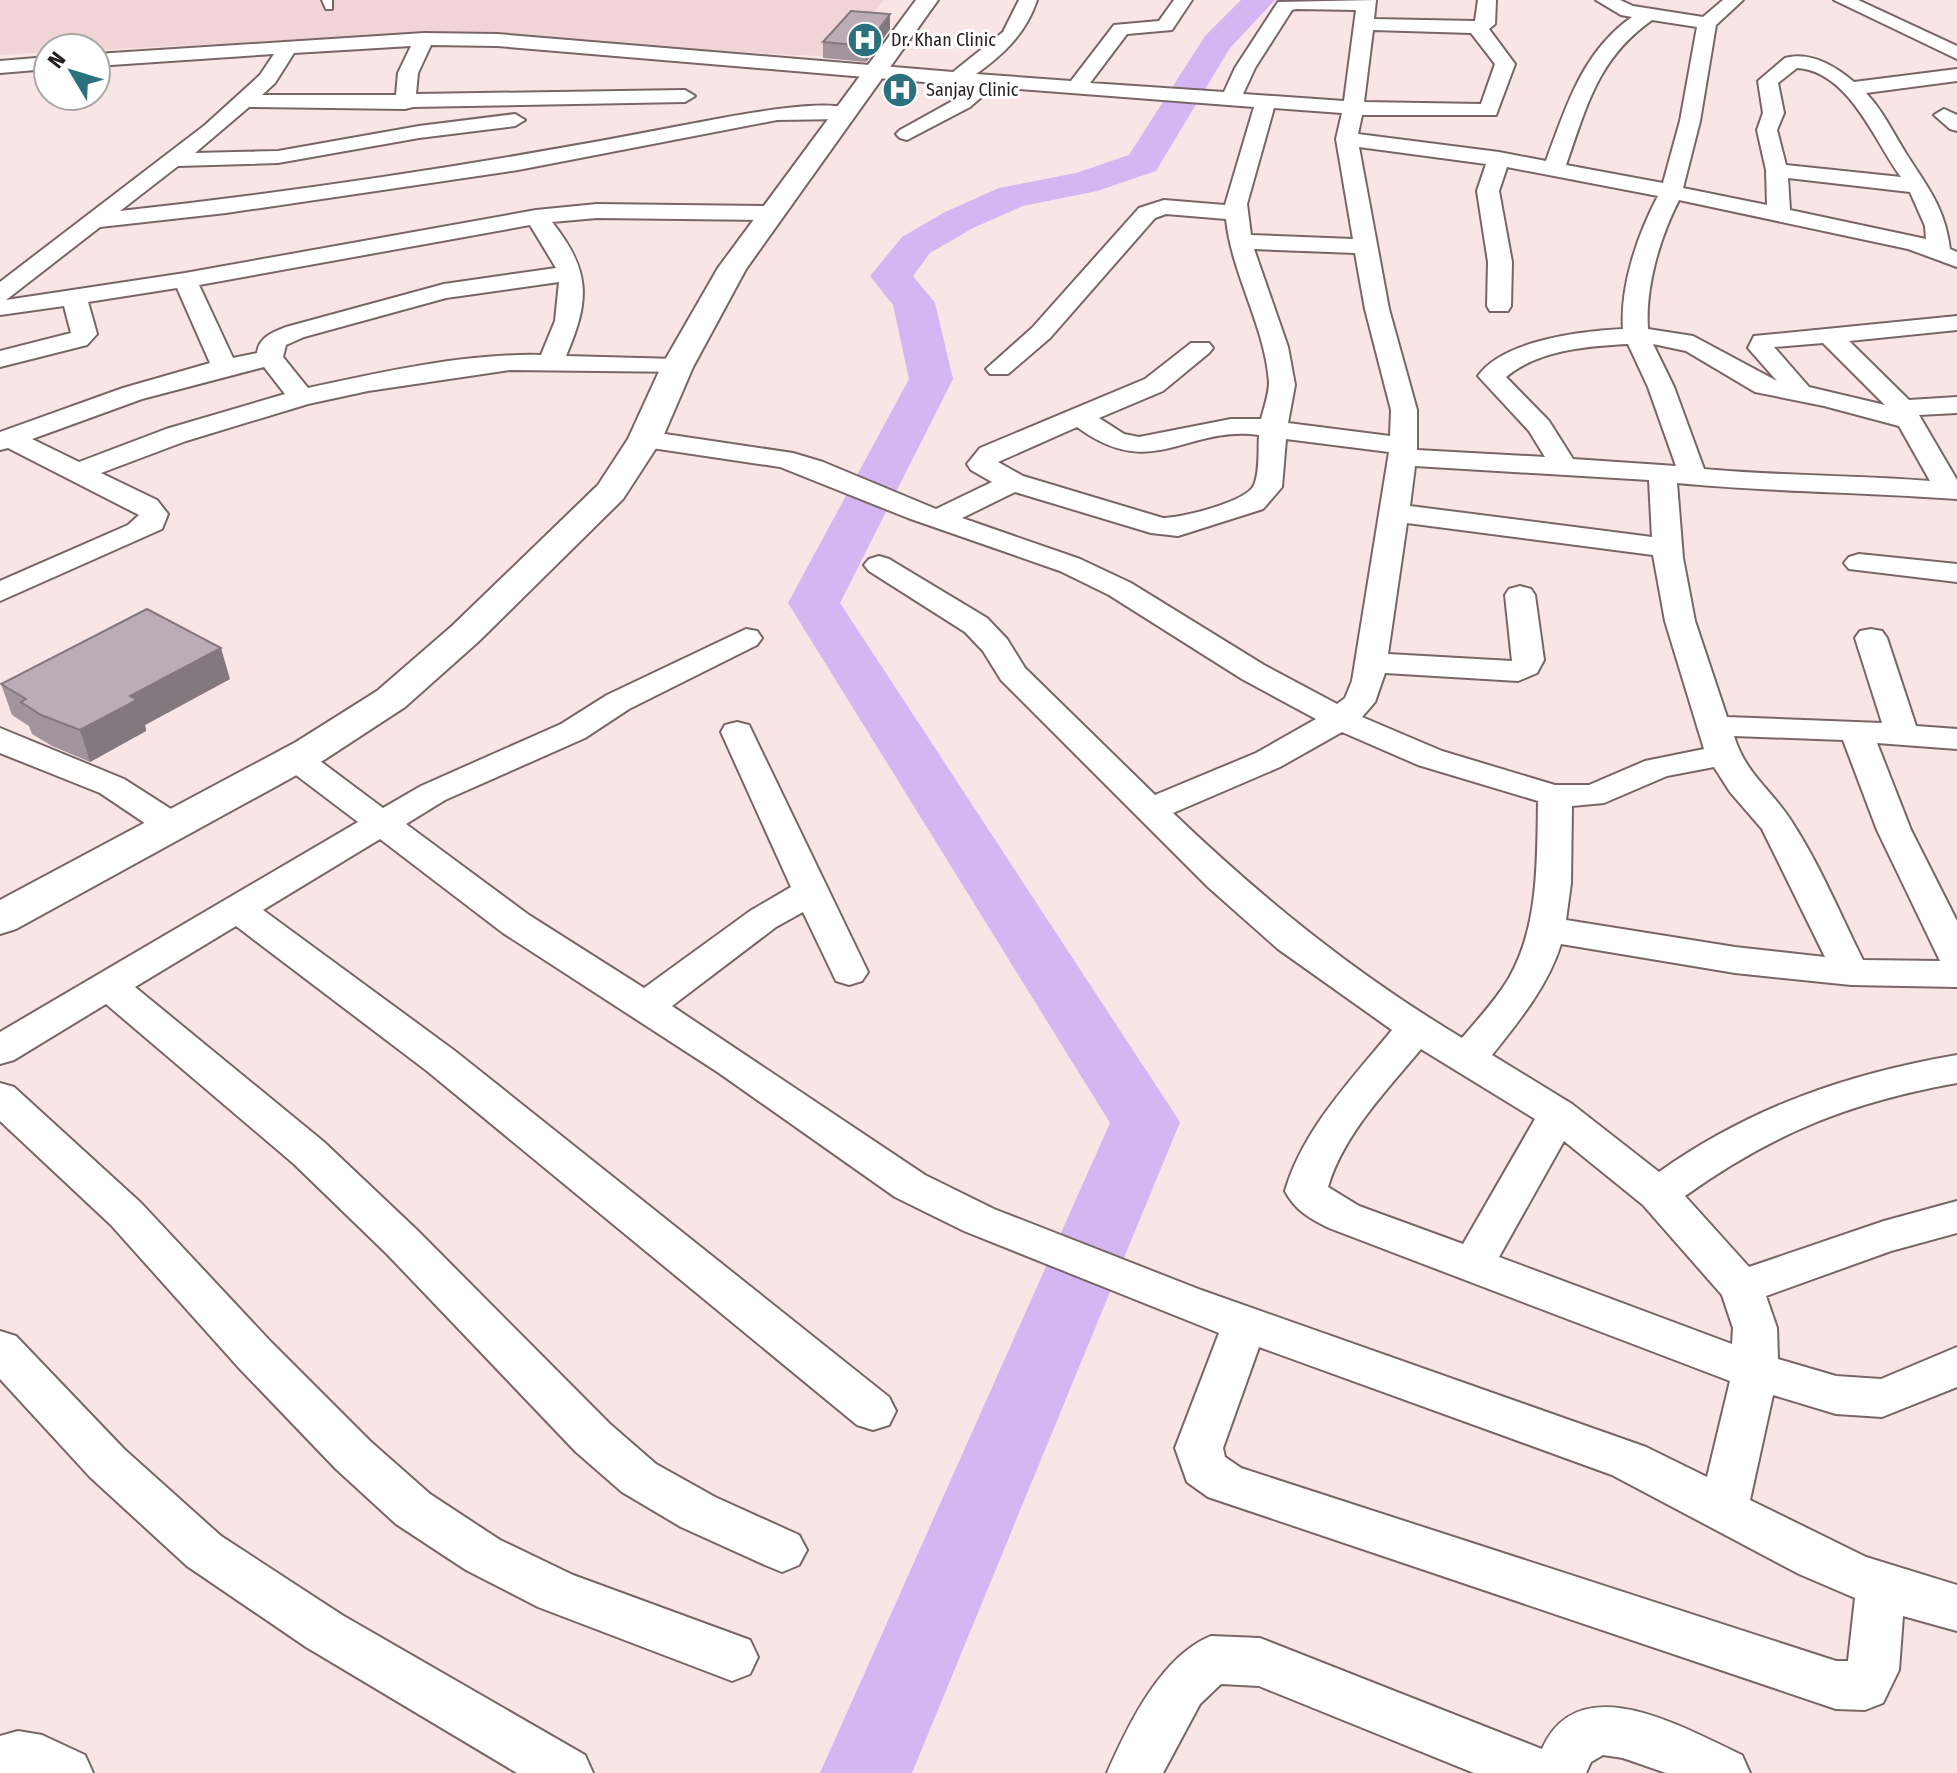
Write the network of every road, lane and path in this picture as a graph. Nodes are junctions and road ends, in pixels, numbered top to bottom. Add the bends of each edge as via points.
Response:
1 (927, 0) edge
2 (1028, 0) edge
3 (1183, 0) edge
4 (1487, 0) edge
5 (1605, 0) edge
6 (1734, 0) edge
7 (1843, 0) edge
8 (1365, 10) edge
9 (1647, 15) junction
10 (1710, 19) junction
11 (1477, 27) junction
12 (1957, 37) edge
13 (1927, 41) junction
14 (288, 47) junction
15 (420, 47) junction
16 (1957, 53) edge
17 (112, 59) edge
18 (32, 64) edge
19 (0, 67) edge
20 (875, 72) junction
21 (1957, 75) edge
22 (775, 79) dead end
23 (957, 79) junction
24 (988, 81) junction
25 (1076, 88) junction
26 (1850, 89) junction
27 (685, 96) dead end
28 (1222, 98) junction
29 (244, 101) junction
30 (1266, 101) junction
31 (405, 103) junction
32 (1353, 108) junction
33 (846, 113) junction
34 (515, 120) dead end
35 (907, 134) dead end
36 (1347, 139) junction
37 (1499, 158) junction
38 (170, 160) junction
39 (1554, 168) junction
40 (1777, 170) junction
41 (1919, 186) junction
42 (1671, 193) junction
43 (773, 213) junction
44 (1238, 213) junction
45 (1779, 215) junction
46 (536, 217) junction
47 (94, 221) junction
48 (1240, 242) junction
49 (1366, 246) junction
50 (1948, 256) edge
51 (571, 273) junction
52 (185, 280) junction
53 (0, 294) edge
54 (74, 297) junction
55 (1499, 306) dead end
56 (0, 308) edge
57 (1957, 323) edge
58 (1828, 334) junction
59 (1636, 335) junction
60 (1200, 348) dead end
61 (270, 358) junction
62 (0, 359) edge
63 (550, 363) junction
64 (224, 366) junction
65 (677, 367) junction
66 (999, 369) dead end
67 (1801, 393) junction
68 (302, 397) junction
69 (1957, 405) edge
70 (1904, 414) junction
71 (1079, 416) junction
72 (1273, 428) junction
73 (645, 439) junction
74 (4, 440) edge
75 (1404, 451) junction
76 (1565, 468) junction
77 (77, 472) junction
78 (1677, 474) junction
79 (1013, 482) junction
80 (1953, 491) edge
81 (1395, 513) junction
82 (928, 515) junction
83 (1667, 548) junction
84 (1859, 563) dead end
85 (879, 565) dead end
86 (1957, 573) edge
87 (0, 592) edge
88 (1520, 595) dead end
89 (746, 638) dead end
90 (1871, 638) dead end
91 (1371, 663) junction
92 (1340, 719) junction
93 (1856, 731) junction
94 (737, 732) dead end
95 (1902, 734) junction
96 (0, 738) edge
97 (1957, 739) edge
98 (1719, 740) junction
99 (296, 759) junction
100 (1555, 795) junction
101 (1150, 810) junction
102 (383, 822) junction
103 (173, 826) junction
104 (812, 891) junction
105 (238, 910) junction
106 (0, 919) edge
107 (1545, 929) junction
108 (1957, 958) edge
109 (849, 972) dead end
110 (1851, 972) junction
111 (1957, 974) edge
112 (110, 987) junction
113 (645, 1007) junction
114 (1416, 1028) junction
115 (0, 1050) edge
116 (1467, 1059) junction
117 (1957, 1069) edge
118 (0, 1097) edge
119 (1558, 1114) junction
120 (1658, 1194) junction
121 (1957, 1217) edge
122 (1473, 1265) junction
123 (1741, 1287) junction
124 (1245, 1324) junction
125 (0, 1349) edge
126 (1957, 1365) edge
127 (1755, 1371) junction
128 (873, 1411) dead end
129 (1724, 1508) junction
130 (782, 1550) dead end
131 (1881, 1586) junction
132 (1957, 1608) edge
133 (732, 1657) dead end
134 (0, 1761) edge
135 (66, 1773) edge
136 (566, 1773) edge
137 (1134, 1773) edge
138 (1538, 1773) edge
139 (1559, 1773) edge
140 (1723, 1773) edge

1 - 20 street
2 - 23 street via 1013,35
3 - 25 street via 1165,26 1121,29
4 - 11 street via 1486,24
5 - 9 street
6 - 10 street
7 - 13 street
8 - 11 street
8 - 28 street via 1285,6
8 - 32 street
9 - 10 street
9 - 39 street via 1601,58
10 - 42 street
11 - 32 street via 1505,64 1489,111
12 - 13 street
13 - 16 street
14 - 15 street
14 - 17 street
14 - 29 street via 268,79
15 - 20 street via 497,40
15 - 22 street
15 - 31 street via 408,73
18 - 19 street
20 - 23 street
20 - 33 street
21 - 26 street
23 - 24 street
24 - 25 street
24 - 35 street via 963,103
25 - 28 street
26 - 40 street via 1805,62 1792,62 1768,81 1776,114 1767,137
26 - 41 street via 1876,116
27 - 31 street
28 - 30 street
29 - 31 street
29 - 38 street
30 - 32 street
30 - 44 street via 1244,170
32 - 36 street
33 - 43 street
33 - 47 street via 777,114 518,164
34 - 38 street via 278,157
36 - 37 street
36 - 49 street
37 - 39 street
37 - 55 street via 1488,191 1500,262
38 - 47 street
39 - 42 street
40 - 41 street
40 - 45 street
41 - 50 street
42 - 45 street
42 - 59 street via 1654,226 1641,278
43 - 46 street via 597,211
43 - 65 street via 732,268
44 - 48 street
44 - 66 street via 1164,207 1147,213 1041,333
45 - 50 street via 1915,243
46 - 51 street via 557,242
46 - 52 street
47 - 53 street
48 - 49 street
48 - 72 street via 1282,385
49 - 75 street via 1404,410
51 - 61 street via 444,291 295,332 277,340
51 - 63 street via 571,318
52 - 54 street
52 - 64 street
54 - 56 street
54 - 62 street via 84,334 78,340
57 - 58 street
58 - 67 street via 1770,339 1760,345
58 - 70 street
59 - 67 street via 1683,341 1752,381
59 - 76 street via 1604,336 1537,352 1491,376 1540,427
59 - 78 street via 1661,387
60 - 71 street via 1154,385
61 - 64 street
61 - 68 street
63 - 65 street
63 - 68 street via 444,370
64 - 74 street
65 - 73 street
67 - 70 street
68 - 77 street
69 - 70 street
70 - 80 street
71 - 72 street via 1129,445 1225,426
71 - 79 street via 983,459 981,464
72 - 75 street
72 - 79 street via 1263,495 1178,527 1143,523
73 - 82 street via 813,468
73 - 99 street via 611,492 465,634 391,699
74 - 77 street
75 - 76 street
75 - 81 street
76 - 78 street
77 - 87 street via 147,506 154,514 152,523
78 - 80 street
78 - 83 street
79 - 82 street
81 - 83 street
81 - 91 street
82 - 92 street via 1070,565 1120,589
83 - 98 street via 1680,621
84 - 86 street
85 - 101 street via 976,625 1012,673
88 - 91 street via 1528,660 1518,671
89 - 102 street via 618,702 573,731 433,793
90 - 95 street
91 - 92 street via 1359,702
92 - 100 street via 1430,758
92 - 101 street via 1268,760
93 - 95 street
93 - 98 street
93 - 108 street via 1894,830
94 - 104 street
95 - 97 street
96 - 103 street via 112,786
98 - 100 street via 1592,796
98 - 110 street via 1742,785 1777,825
99 - 102 street
99 - 103 street
100 - 107 street
101 - 114 street via 1291,940
102 - 105 street
102 - 113 street via 516,924
103 - 106 street
104 - 109 street
104 - 113 street via 763,919
105 - 112 street
105 - 128 street via 454,1070
107 - 110 street via 1735,960
107 - 116 street via 1533,968
110 - 111 street
112 - 115 street
112 - 130 street via 309,1153 639,1478
113 - 124 street via 910,1186 979,1220
114 - 116 street
114 - 122 street via 1354,1105 1308,1175 1306,1191 1344,1217
116 - 119 street
117 - 120 street via 1807,1109 1739,1139
118 - 133 street via 126,1214 255,1355 413,1509 483,1555 556,1591
119 - 120 street
119 - 122 street
120 - 123 street
121 - 123 street
122 - 127 street
123 - 127 street via 1755,1328
124 - 129 street via 1629,1461
124 - 131 street via 1199,1448 1204,1468 1225,1483 1836,1685 1865,1686 1873,1670
125 - 136 street via 107,1463 204,1551 324,1631
126 - 127 street via 1882,1398 1836,1395
127 - 129 street
129 - 131 street
131 - 132 street
134 - 135 street via 23,1754
137 - 138 street via 1182,1687 1211,1660 1260,1662
139 - 140 street via 1573,1742 1595,1730 1624,1731

